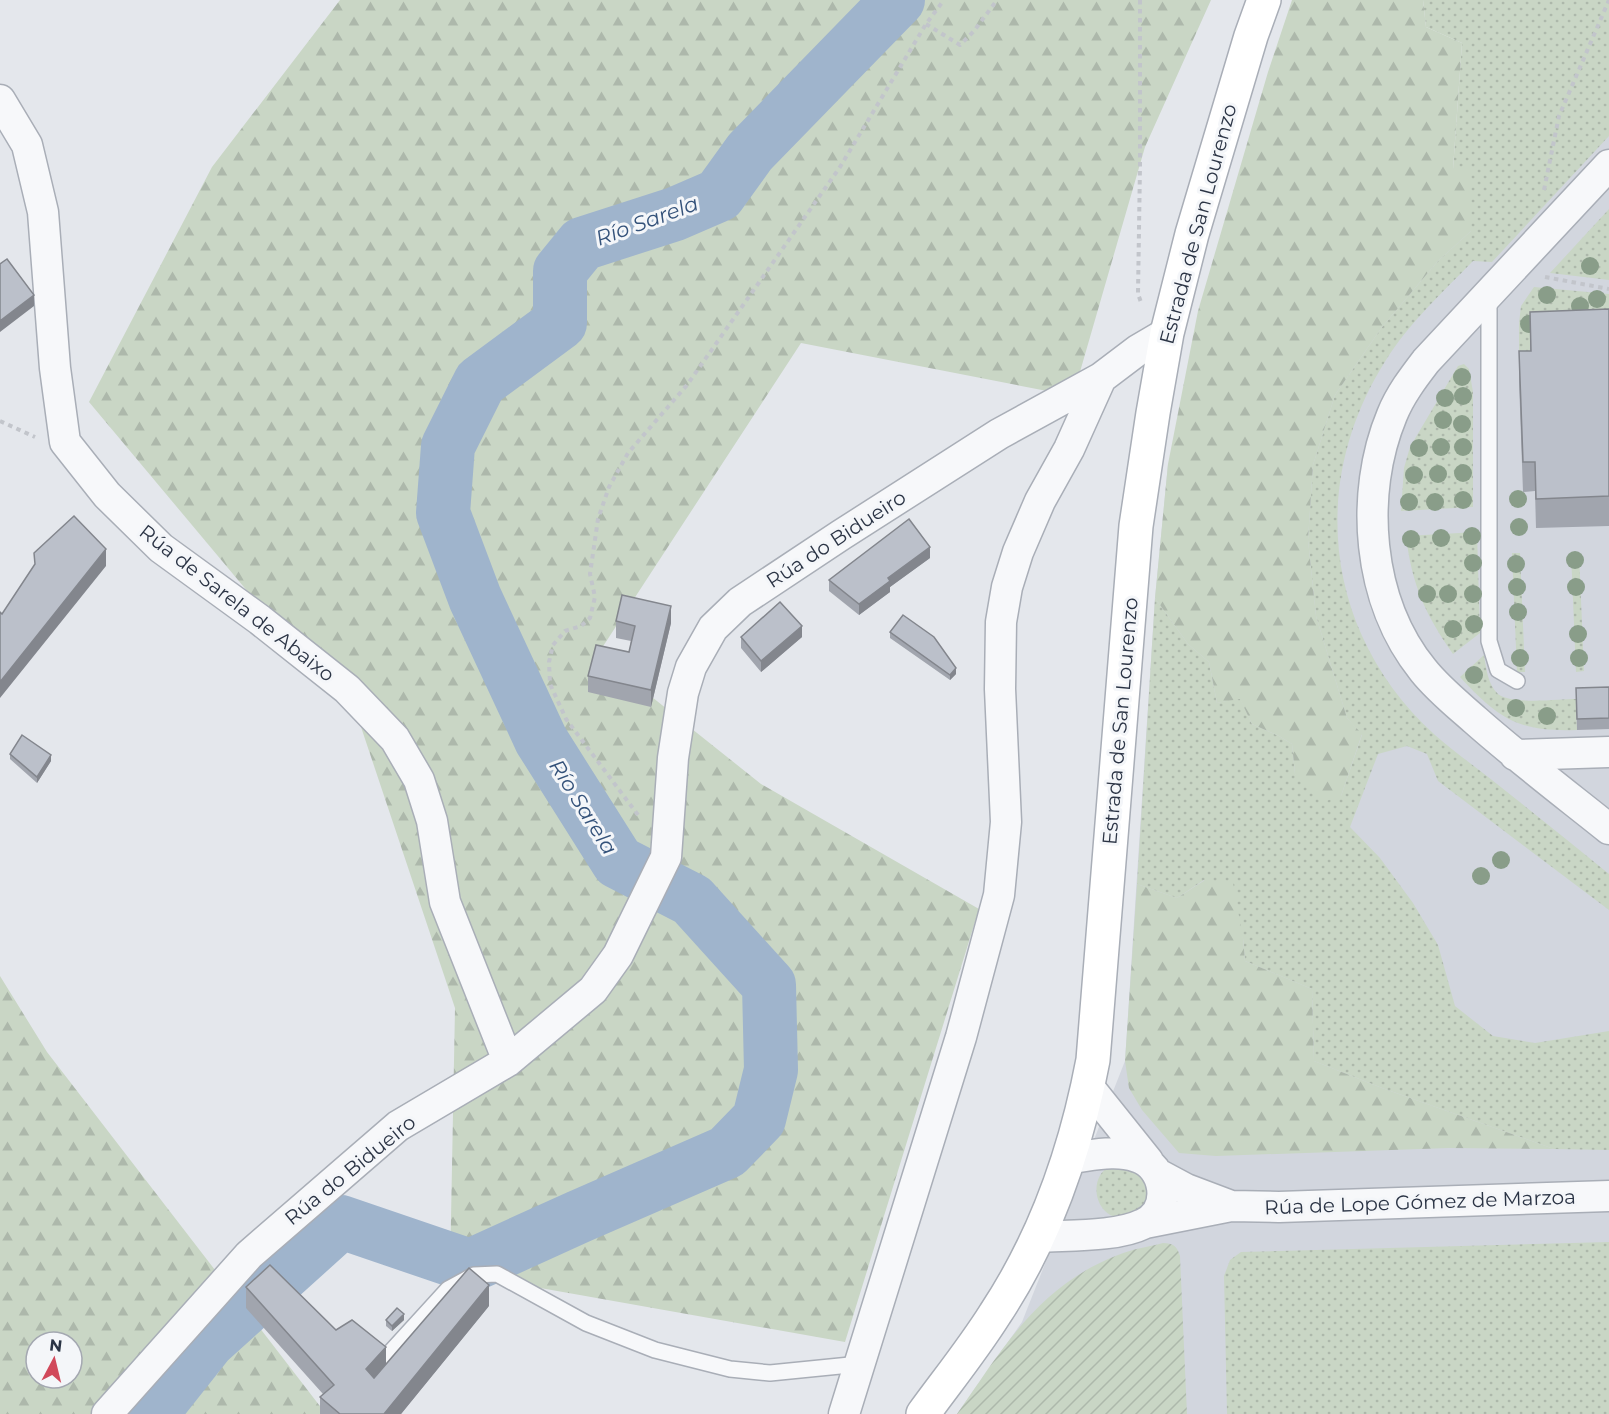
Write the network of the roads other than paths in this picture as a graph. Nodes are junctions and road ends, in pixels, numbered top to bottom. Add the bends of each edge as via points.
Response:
1 (1264, 0) edge
2 (0, 100) edge
3 (1609, 165) edge
4 (1489, 292) junction
5 (1167, 333) junction
6 (1101, 378) junction
7 (1517, 681) dead end
8 (1609, 752) edge
9 (1515, 755) junction
10 (1609, 829) edge
11 (508, 1061) junction
12 (1088, 1086) junction
13 (1069, 1158) junction
14 (1153, 1168) junction
15 (1609, 1196) edge
16 (1231, 1206) junction
17 (1145, 1224) junction
18 (1039, 1237) junction
19 (386, 1357) edge
20 (860, 1364) junction
21 (107, 1414) edge
22 (844, 1414) edge
23 (923, 1414) edge

1 - 5 street, Estrada de San Lourenzo via 1192,234
2 - 11 street, Rúa de Sarela de Abaixo via 27,145 43,212 65,442 108,495 161,548 347,689 395,739 419,780 432,821 445,902
3 - 4 street
4 - 7 lane via 1489,642 1498,670
4 - 9 street via 1426,361 1392,413 1376,471 1373,523 1380,577 1389,610 1404,641 1438,687
5 - 6 street, Rúa do Bidueiro
5 - 12 street, Estrada de San Lourenzo via 1136,526
6 - 11 street, Rúa do Bidueiro via 999,434 841,535 740,602 713,628 691,667 683,693 673,758 666,857 618,955 593,990
6 - 20 street via 1036,511 1008,587 1001,622 1006,822 999,895 961,1037
8 - 9 street
9 - 10 street
11 - 21 street, Rúa do Bidueiro via 398,1126 249,1255
12 - 13 street, Estrada de San Lourenzo
12 - 14 street, Rúa de Lope Gómez de Marzoa
13 - 14 street, Rúa de Lope Gómez de Marzoa via 1134,1155
13 - 18 street, Estrada de San Lourenzo
14 - 16 street, Rúa de Lope Gómez de Marzoa via 1186,1189
14 - 17 street via 1163,1189 1162,1202
15 - 16 street, Rúa de Lope Gómez de Marzoa
16 - 17 street, Rúa de Lope Gómez de Marzoa
17 - 18 street, Rúa de Lope Gómez de Marzoa via 1115,1232
18 - 23 street, Estrada de San Lourenzo via 996,1314
19 - 20 lane via 448,1289 474,1275 497,1274 586,1323 655,1350 719,1366 770,1373
20 - 22 street

